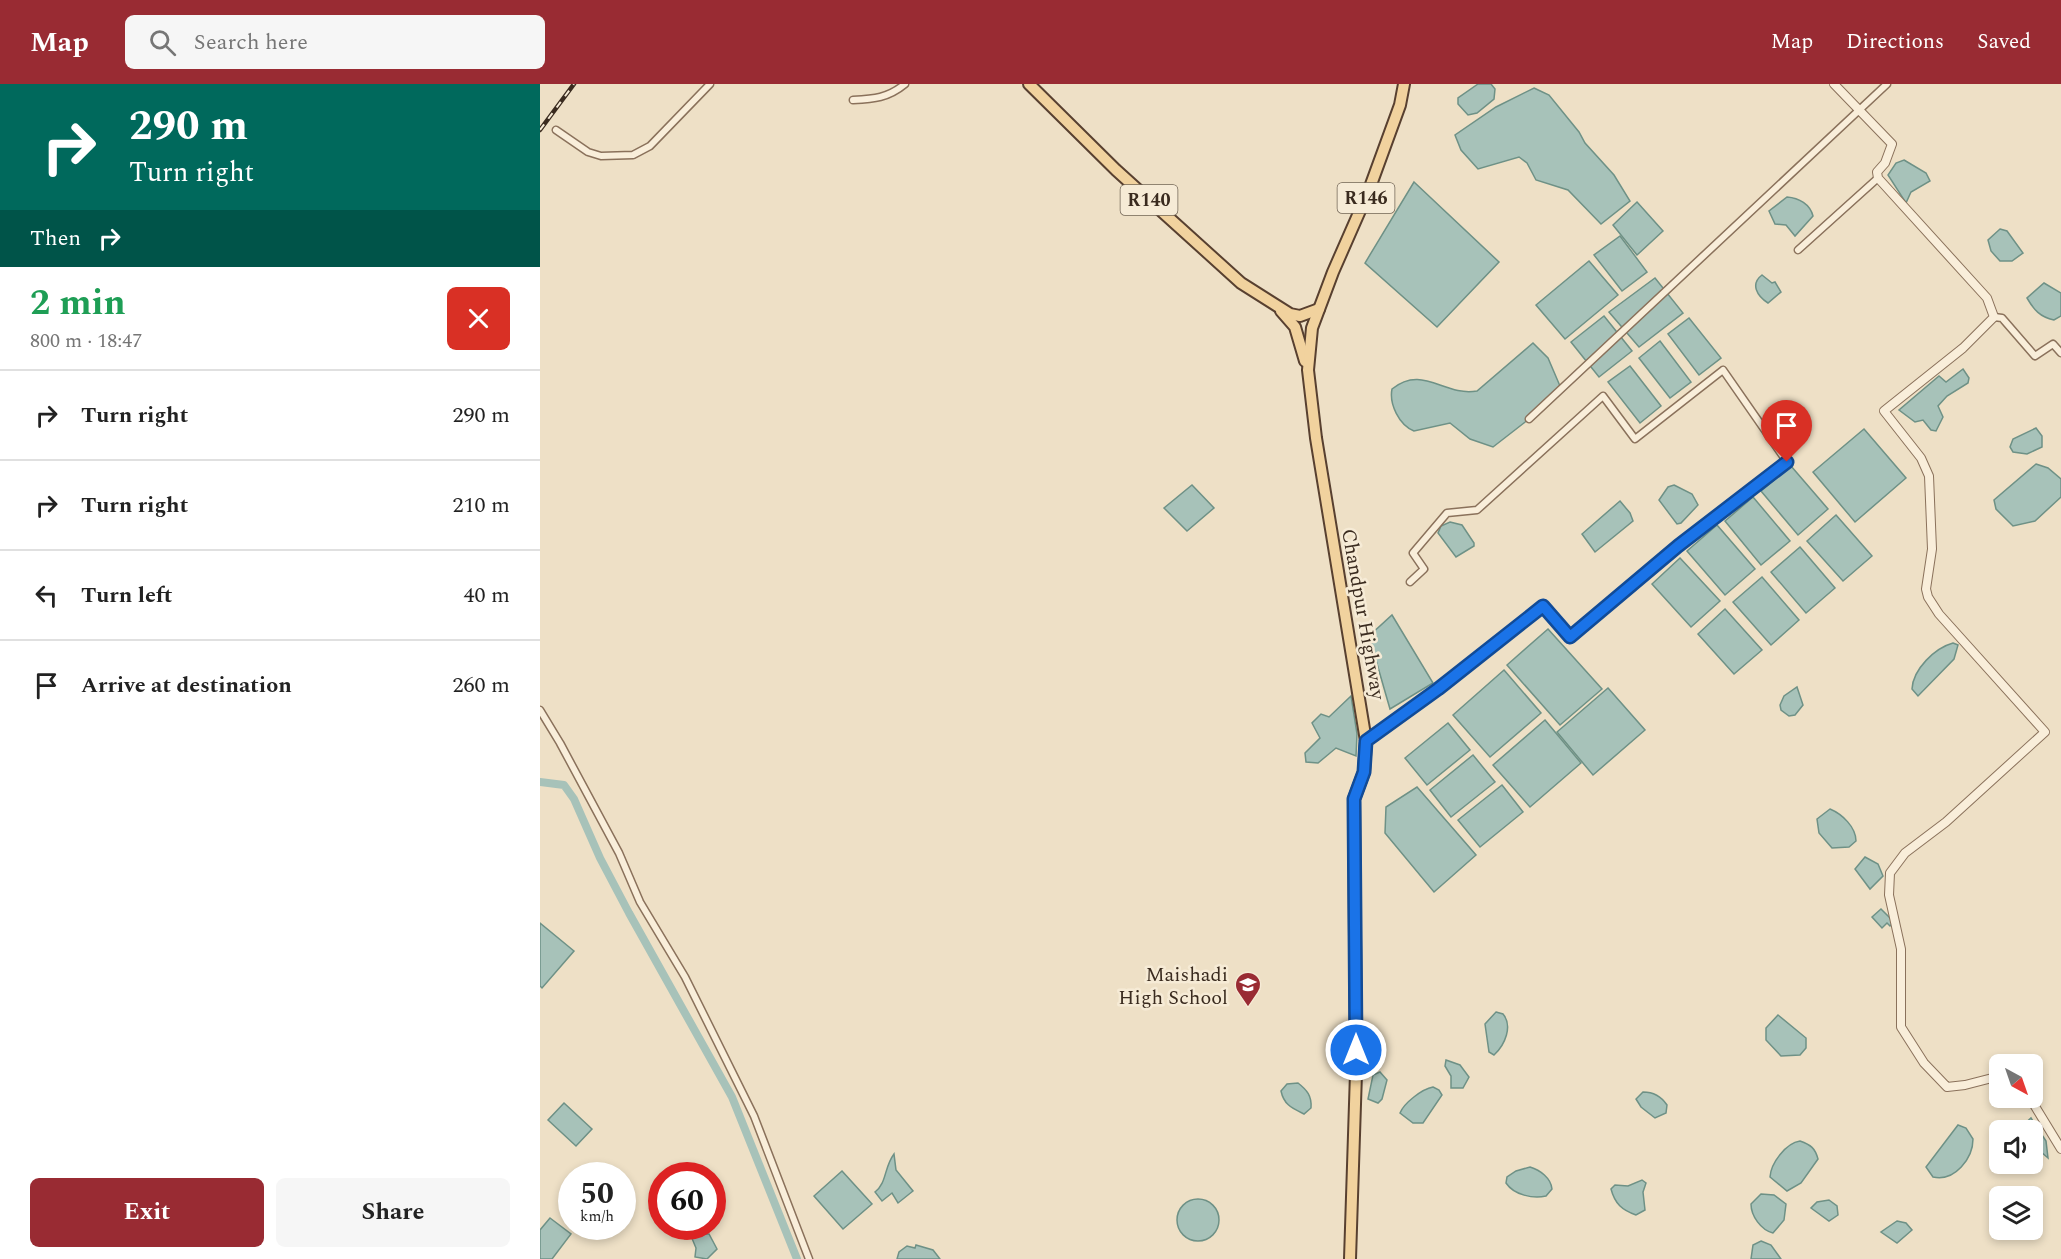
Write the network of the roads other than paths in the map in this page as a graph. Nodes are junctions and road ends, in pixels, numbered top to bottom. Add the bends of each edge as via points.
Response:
1 (710, 84) edge
2 (905, 84) edge
3 (1029, 84) edge
4 (1404, 84) edge
5 (1834, 84) edge
6 (1887, 84) edge
7 (853, 100) dead end
8 (556, 129) dead end
9 (1878, 178) junction
10 (1798, 250) dead end
11 (1278, 307) junction
12 (1319, 309) junction
13 (1994, 317) junction
14 (2061, 353) edge
15 (1308, 370) junction
16 (1529, 419) dead end
17 (1410, 582) dead end
18 (540, 710) edge
19 (1366, 741) junction
20 (1989, 1079) edge
21 (2036, 1108) edge
22 (2061, 1149) edge
23 (809, 1259) edge
24 (1350, 1259) edge

1 - 8 street via 650,146 633,154 601,156 588,152
2 - 7 street via 888,96
3 - 11 main road, R140 via 1208,254 1241,283
4 - 12 main road, R146 via 1369,190
5 - 9 street via 1892,144 1877,172
6 - 16 street
9 - 10 street
9 - 13 street via 1987,298
11 - 12 main road, R140 via 1300,316
11 - 15 main road, R140 via 1295,327
12 - 15 main road, R140 via 1310,342
13 - 14 street via 2002,318 2035,356 2053,344
13 - 20 street via 1963,348 1884,411 1921,458 1929,476 1932,549 1928,597 2045,732 1946,822 1905,853 1890,873 1888,888 1901,949 1901,1027 1924,1063 1947,1087
15 - 19 main road, Chandpur Highway / R140
17 - 19 street via 1425,569 1413,553 1447,513 1477,510 1603,396 1635,439 1723,370 1787,462 1678,546 1570,637 1543,606
18 - 23 street via 619,853 640,902 685,977 754,1116
19 - 24 main road, Chandpur Highway / R140 via 1364,772 1354,799 1356,1073
21 - 22 street

